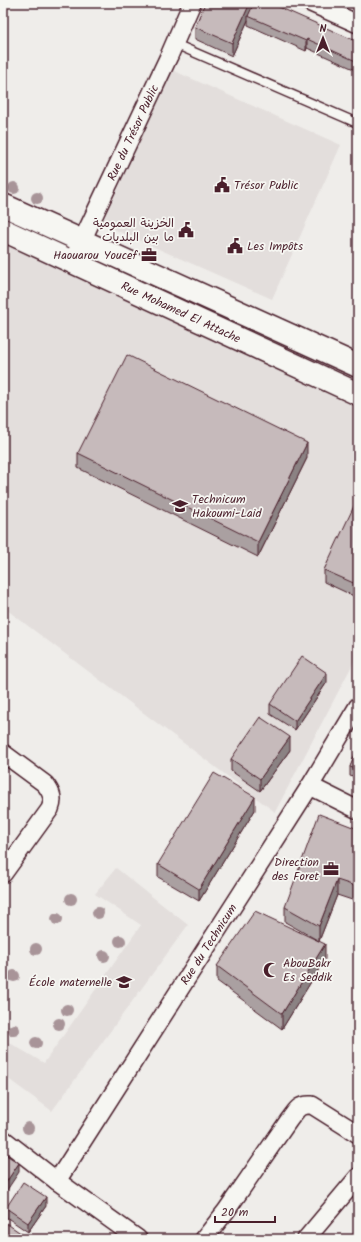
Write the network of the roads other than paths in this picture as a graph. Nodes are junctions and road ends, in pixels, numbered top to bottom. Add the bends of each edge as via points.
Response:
1 (192, 3) edge
2 (311, 3) edge
3 (358, 24) edge
4 (175, 44) junction
5 (355, 122) dead end
6 (3, 205) edge
7 (3, 230) edge
8 (82, 241) junction
9 (72, 262) junction
10 (358, 366) edge
11 (358, 394) edge
12 (358, 706) edge
13 (3, 753) edge
14 (310, 786) junction
15 (358, 810) edge
16 (3, 874) edge
17 (358, 1134) edge
18 (3, 1139) edge
19 (358, 1177) edge
20 (57, 1181) junction
21 (134, 1238) edge
22 (204, 1239) edge
23 (306, 1239) edge

1 - 4 street, Rue du Trésor Public
2 - 3 street
4 - 5 lane
4 - 8 street, Rue du Trésor Public
6 - 8 street, Rue Mohamed El Attache
7 - 9 street, Rue Mohamed El Attache
8 - 9 street, Rue du Trésor Public
8 - 10 street, Rue Mohamed El Attache
9 - 11 street, Rue Mohamed El Attache
12 - 14 street, Rue du Technicum
13 - 16 street via 45,784 50,790 52,800 50,810
14 - 15 street
14 - 20 street, Rue du Technicum
17 - 22 street via 312,1105 300,1106
18 - 20 street
19 - 23 street
20 - 21 street

